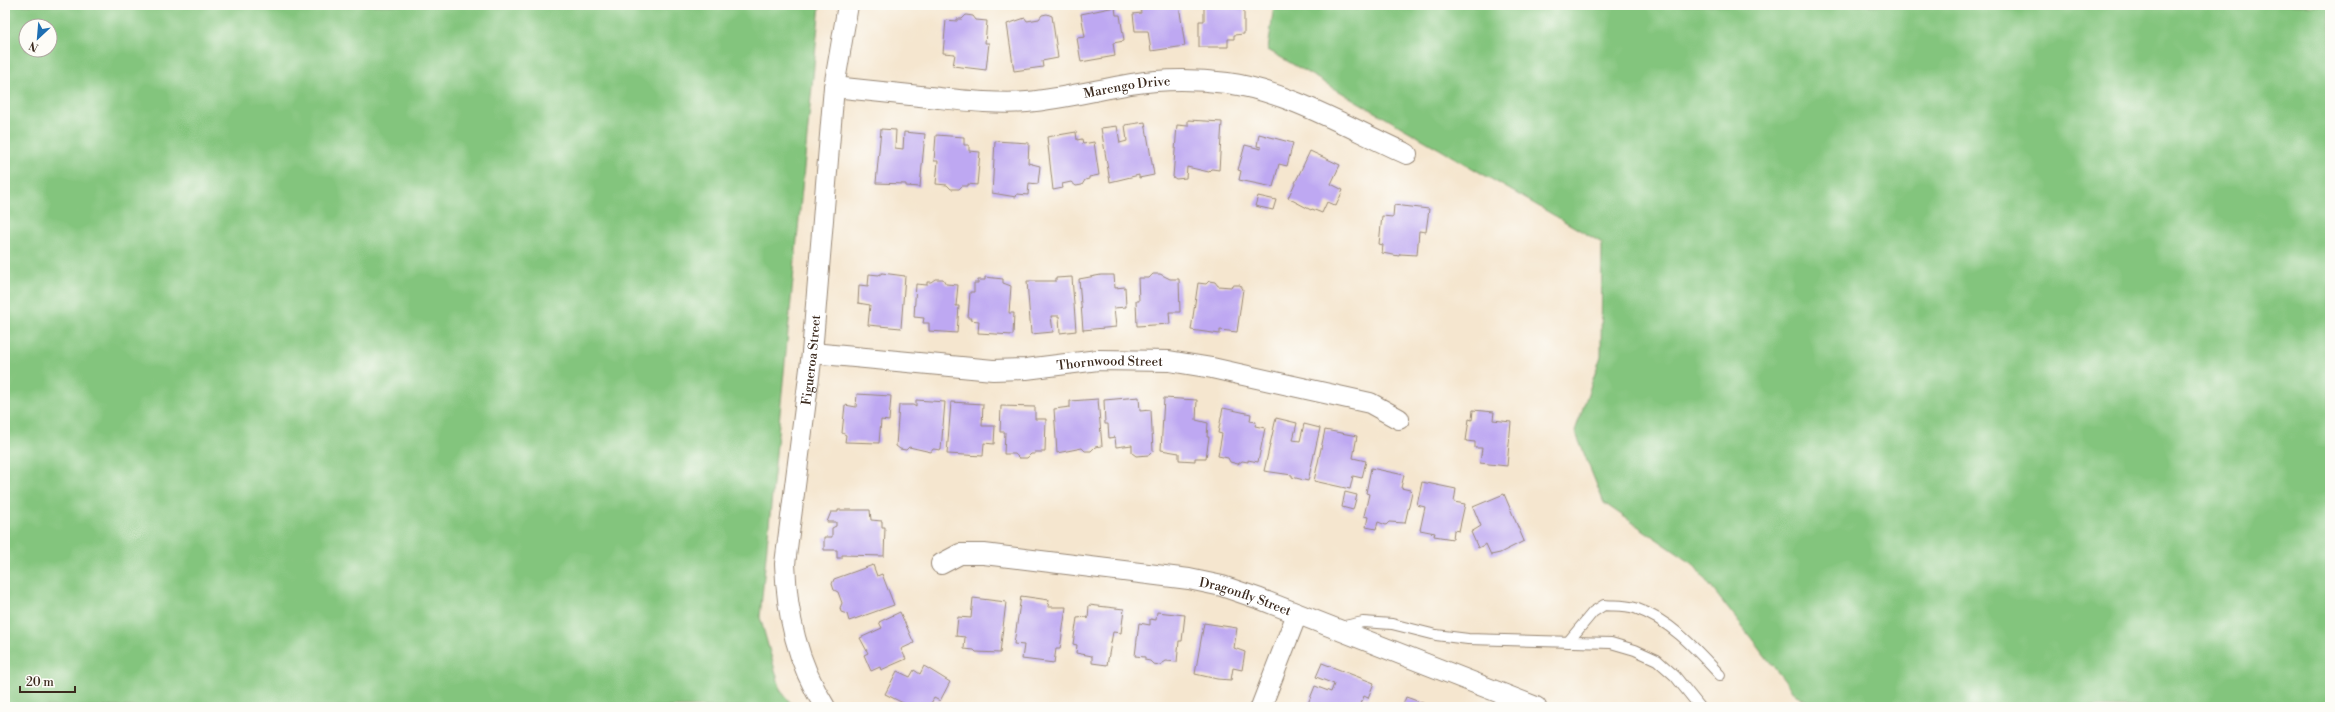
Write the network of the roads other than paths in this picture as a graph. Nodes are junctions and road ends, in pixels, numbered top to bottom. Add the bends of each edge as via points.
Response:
1 (848, 5) edge
2 (834, 87) junction
3 (1407, 154) dead end
4 (812, 353) junction
5 (1399, 419) dead end
6 (941, 564) dead end
7 (1297, 614) junction
8 (1335, 629) junction
9 (1568, 642) junction
10 (1720, 675) dead end
11 (825, 707) edge
12 (1261, 707) edge
13 (1536, 707) edge
14 (1700, 707) edge

1 - 2 street, Figueroa Street
2 - 3 street, Marengo Drive via 990,103 1026,102 1161,81 1190,80 1228,84 1257,90 1298,104
2 - 4 street, Figueroa Street
4 - 5 street, Thornwood Street via 993,370 1026,369 1098,360 1170,361 1370,403
4 - 11 street, Figueroa Street via 785,564 786,594 801,661
6 - 7 street, Dragonfly Street via 960,554 984,554 1189,579 1228,588
7 - 8 street, Dragonfly Street
7 - 12 street
8 - 9 lane via 1363,622 1392,624 1436,635 1468,639
8 - 13 street, Dragonfly Street
9 - 10 lane via 1593,612 1604,605 1634,608 1664,622 1694,646
9 - 14 lane via 1611,643 1657,660 1675,676

